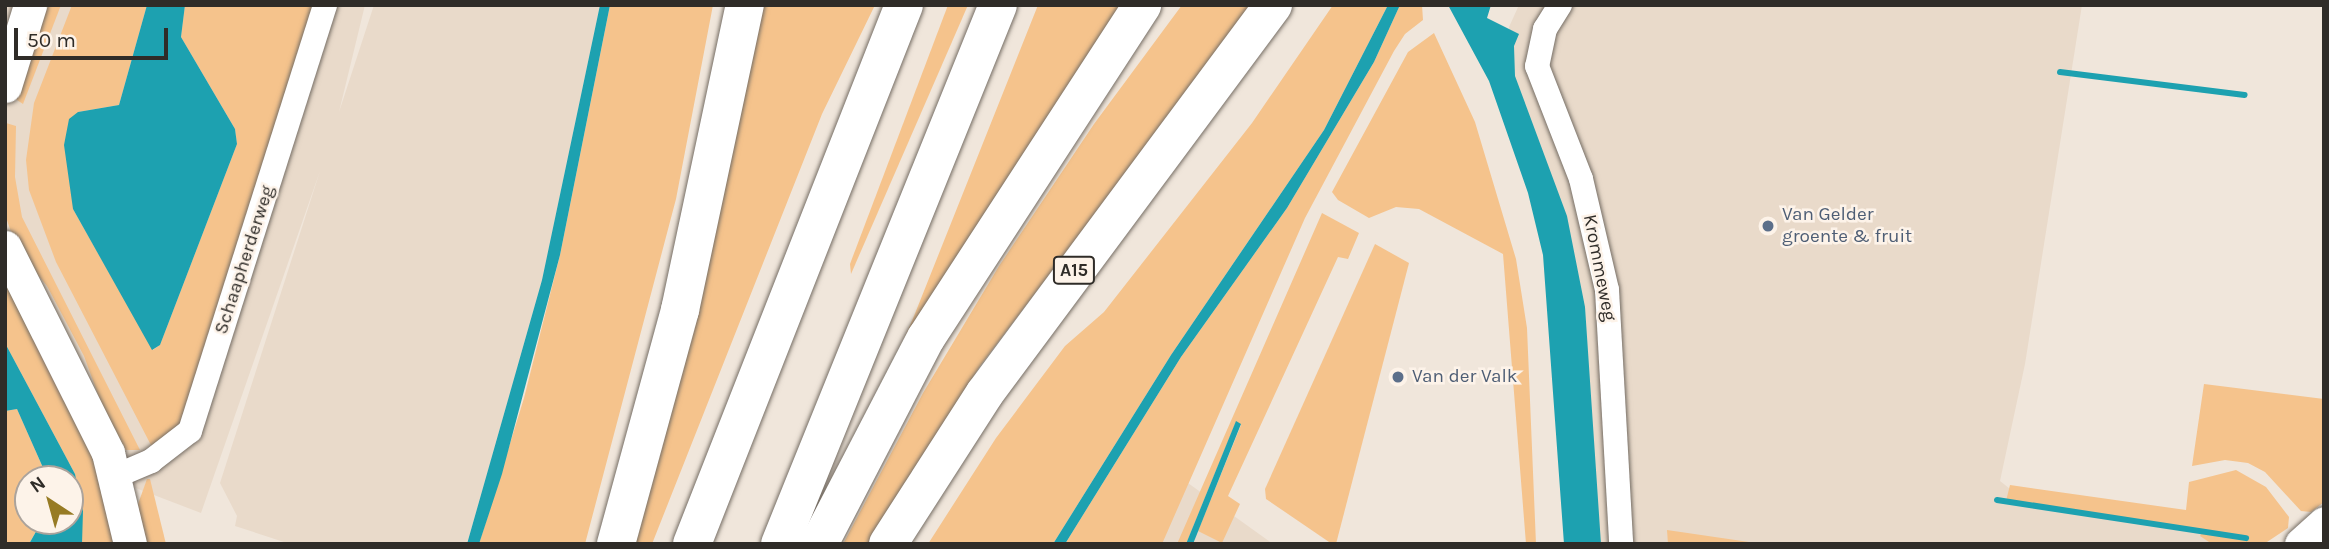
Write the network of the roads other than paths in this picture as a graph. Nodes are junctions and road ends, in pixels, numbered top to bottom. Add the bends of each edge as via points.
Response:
1 (30, 5) edge
2 (325, 5) edge
3 (745, 5) edge
4 (904, 5) edge
5 (998, 5) edge
6 (1142, 5) edge
7 (1273, 5) edge
8 (1560, 5) edge
9 (5, 86) edge
10 (5, 247) edge
11 (116, 476) junction
12 (2324, 523) edge
13 (130, 544) edge
14 (616, 544) edge
15 (692, 544) edge
16 (780, 544) edge
17 (819, 544) edge
18 (888, 544) edge
19 (1621, 544) edge
20 (2301, 544) edge

1 - 9 street
2 - 11 street, Schaapherderweg via 190,431 151,461
3 - 14 highway via 677,323
4 - 15 highway
5 - 16 highway
6 - 17 highway via 926,338
7 - 18 highway, A15 via 985,393
8 - 19 street, Krommeweg via 1542,39 1537,66 1581,179 1607,290
10 - 11 street via 95,423
11 - 13 street
12 - 20 street

